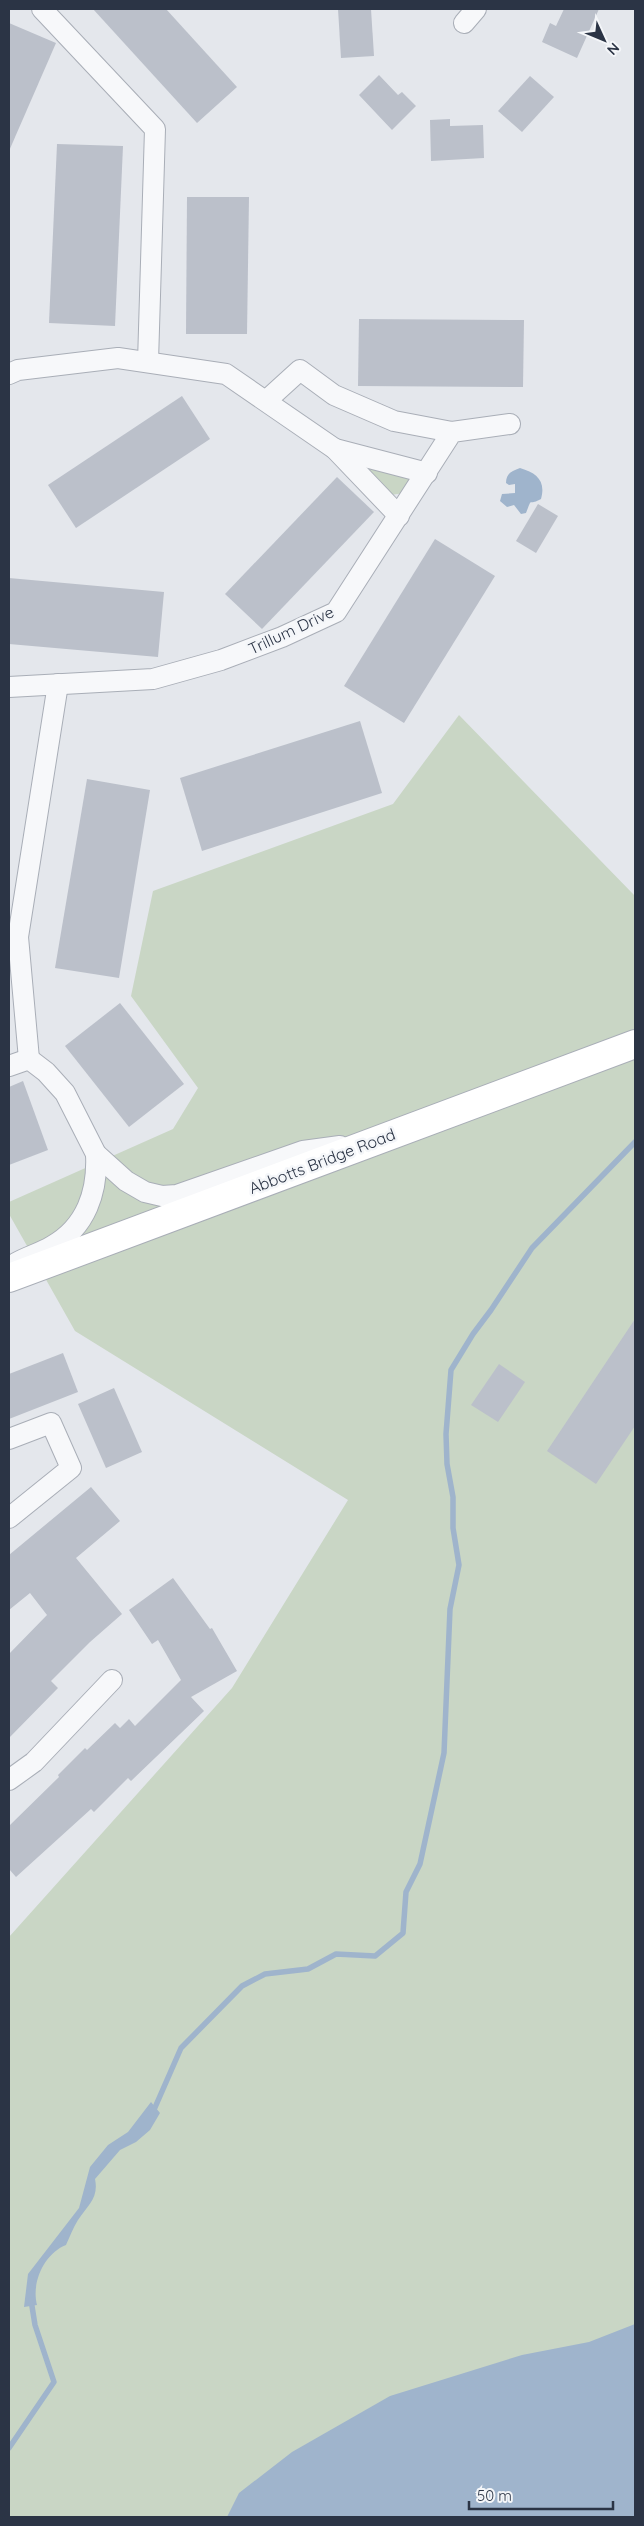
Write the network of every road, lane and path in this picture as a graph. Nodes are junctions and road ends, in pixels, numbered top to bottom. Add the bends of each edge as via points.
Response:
1 (42, 9) edge
2 (148, 362) junction
3 (9, 374) edge
4 (267, 400) junction
5 (510, 424) dead end
6 (452, 432) junction
7 (335, 448) junction
8 (427, 472) junction
9 (399, 516) junction
10 (58, 684) junction
11 (9, 687) edge
12 (13, 935) edge
13 (16, 993) edge
14 (635, 1044) edge
15 (29, 1059) junction
16 (9, 1066) edge
17 (371, 1142) junction
18 (96, 1154) junction
19 (9, 1267) edge
20 (9, 1278) edge
21 (9, 1439) edge
22 (9, 1518) edge
23 (112, 1680) dead end
24 (9, 1780) edge

1 - 2 street via 155,129
2 - 3 street via 118,358 18,370
2 - 4 street via 226,374
4 - 6 street via 300,370 334,394 394,421
4 - 7 street
5 - 6 street
6 - 8 street, Trillum Drive
7 - 8 street
7 - 9 street
8 - 9 street, Trillum Drive
9 - 10 street, Trillum Drive via 336,612 282,638 153,680
10 - 11 street, Trillum Drive
10 - 12 street
12 - 13 street
13 - 15 street
14 - 17 main road, Abbotts Bridge Road
15 - 16 street
15 - 18 street via 65,1093
17 - 18 street via 303,1151 177,1195 162,1196 145,1192 126,1181
17 - 20 main road, Abbotts Bridge Road
18 - 19 street via 95,1188 82,1219 52,1247
21 - 22 street via 51,1423 71,1468
23 - 24 street via 34,1762

